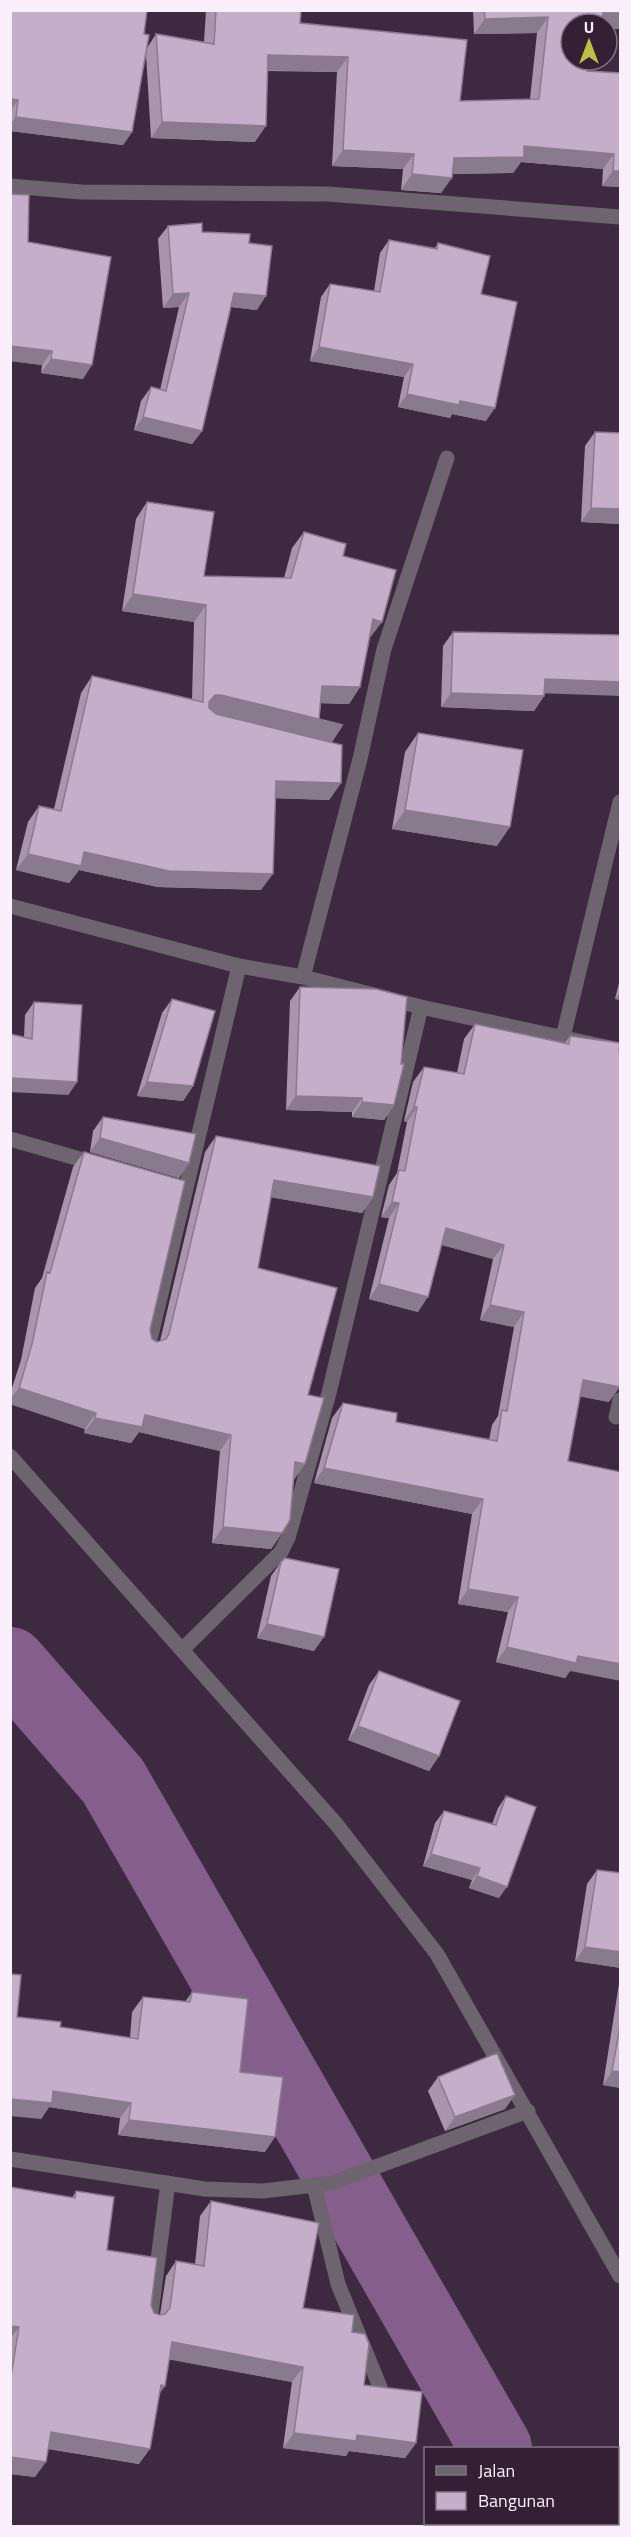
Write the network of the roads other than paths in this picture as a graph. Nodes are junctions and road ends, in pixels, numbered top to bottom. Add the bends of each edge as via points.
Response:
1 (10, 186) edge
2 (621, 217) edge
3 (447, 458) dead end
4 (621, 802) edge
5 (10, 906) edge
6 (239, 966) junction
7 (303, 977) junction
8 (421, 1007) junction
9 (563, 1037) junction
10 (621, 1050) edge
11 (10, 1139) edge
12 (109, 1168) edge
13 (148, 1348) edge
14 (621, 1400) edge
15 (616, 1417) dead end
16 (10, 1456) edge
17 (182, 1650) junction
18 (528, 2111) junction
19 (10, 2159) edge
20 (168, 2183) junction
21 (314, 2185) junction
22 (621, 2276) edge
23 (150, 2321) edge
24 (380, 2387) edge

1 - 2 street via 81,192 328,194
3 - 7 street via 384,649 354,757
4 - 9 street
5 - 6 street
6 - 7 street
6 - 13 street via 181,1188
7 - 8 street
8 - 9 street
8 - 17 street via 329,1393 288,1538 281,1552
9 - 10 street
11 - 12 street
14 - 15 street
16 - 17 street
17 - 18 street via 337,1825 436,1954
18 - 21 street via 332,2183
18 - 22 street
19 - 20 street
20 - 21 street via 263,2191
20 - 23 street
21 - 24 street via 338,2284

